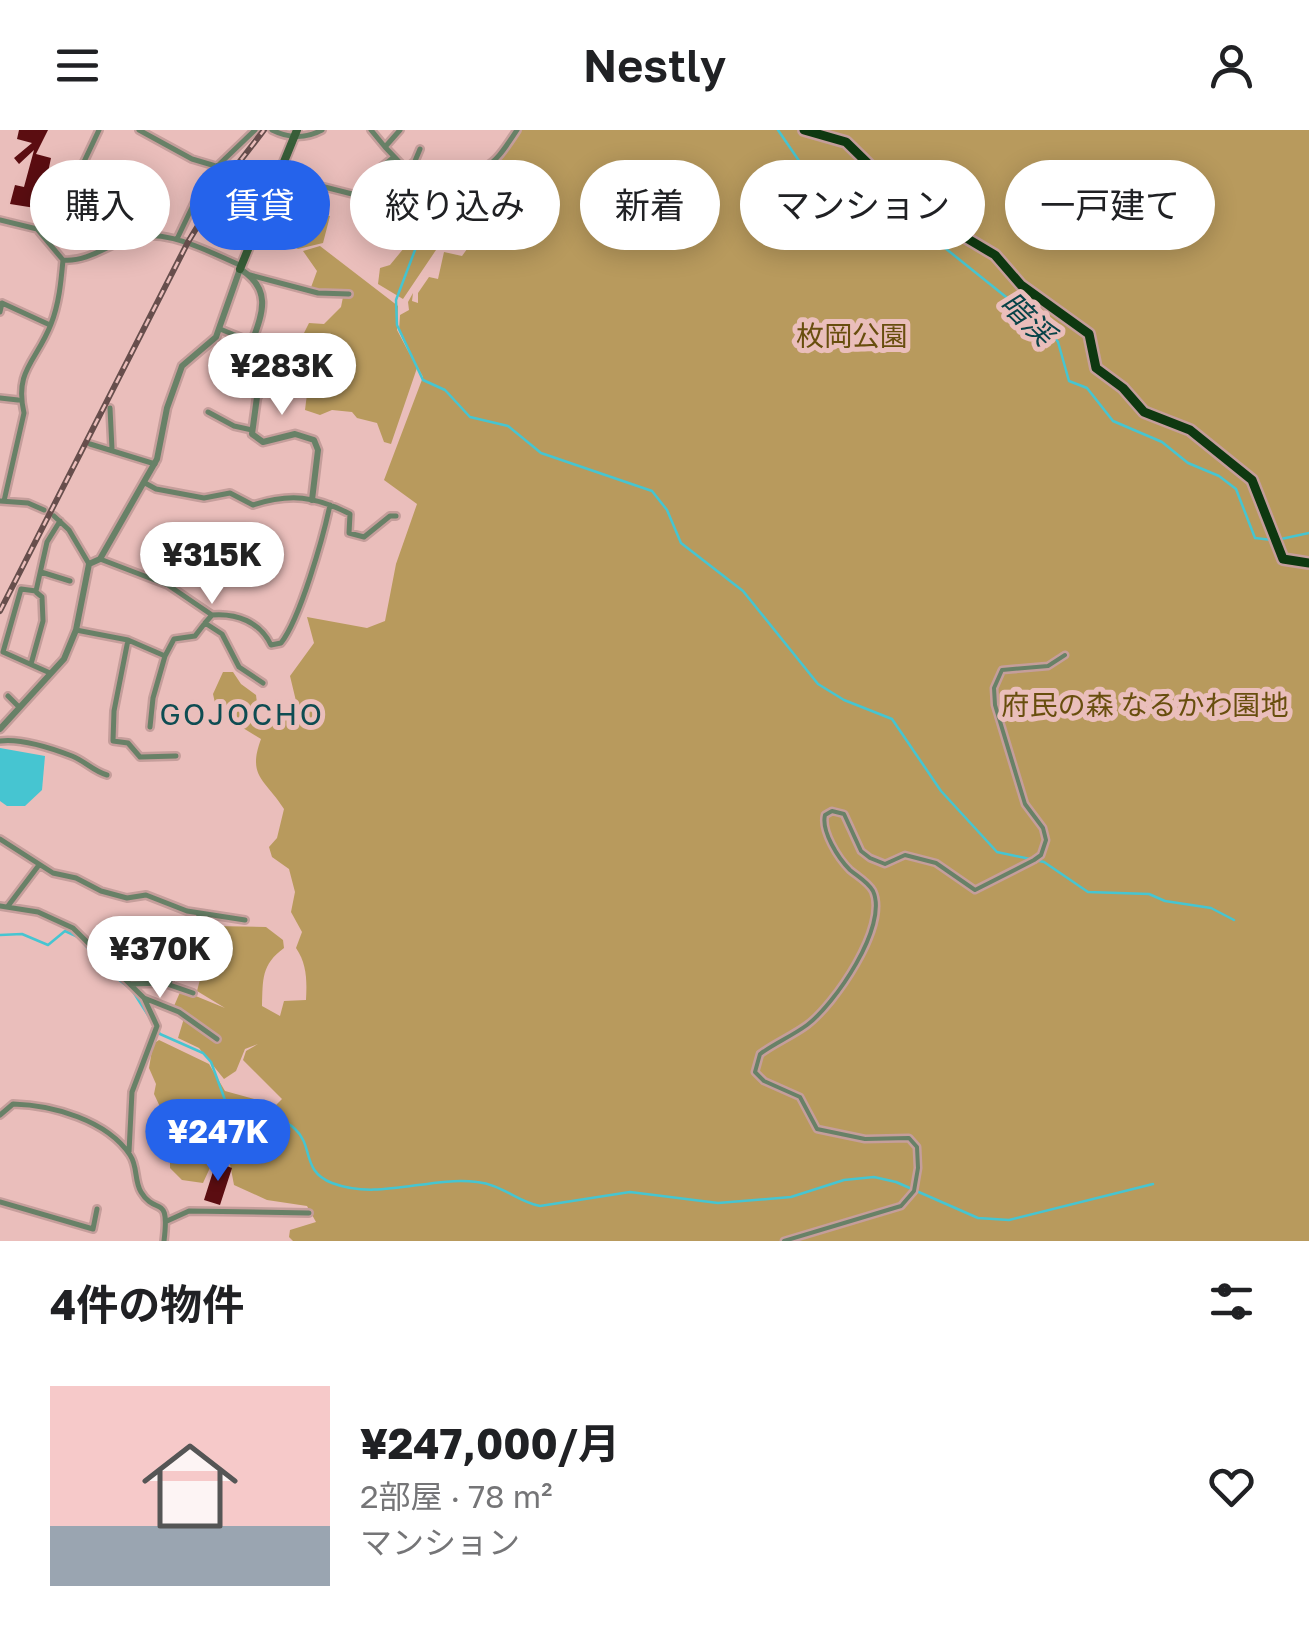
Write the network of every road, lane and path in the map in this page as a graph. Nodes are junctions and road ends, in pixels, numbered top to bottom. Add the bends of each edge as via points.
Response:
1 (98, 130) edge
2 (139, 130) edge
3 (255, 130) edge
4 (272, 130) edge
5 (322, 130) edge
6 (371, 130) edge
7 (400, 130) edge
8 (517, 130) edge
9 (804, 130) edge
10 (295, 133) edge
11 (386, 147) junction
12 (420, 149) dead end
13 (394, 157) junction
14 (84, 160) edge
15 (195, 160) edge
16 (227, 160) edge
17 (284, 160) edge
18 (390, 160) edge
19 (494, 160) edge
20 (190, 208) edge
21 (0, 220) edge
22 (30, 228) edge
23 (176, 239) junction
24 (55, 250) edge
25 (250, 250) edge
26 (63, 260) junction
27 (243, 270) junction
28 (349, 294) dead end
29 (0, 312) edge
30 (50, 325) junction
31 (220, 329) junction
32 (252, 342) junction
33 (266, 353) junction
34 (301, 360) dead end
35 (0, 398) edge
36 (18, 400) junction
37 (110, 408) dead end
38 (208, 412) dead end
39 (252, 430) junction
40 (90, 444) dead end
41 (112, 449) junction
42 (155, 464) junction
43 (145, 482) junction
44 (312, 500) junction
45 (2, 501) edge
46 (330, 505) junction
47 (44, 510) dead end
48 (396, 516) dead end
49 (100, 560) junction
50 (1309, 563) edge
51 (89, 564) junction
52 (40, 572) junction
53 (70, 581) dead end
54 (36, 592) junction
55 (212, 614) junction
56 (206, 623) junction
57 (76, 630) junction
58 (128, 640) junction
59 (1, 651) edge
60 (1065, 654) dead end
61 (165, 656) junction
62 (31, 664) junction
63 (50, 672) junction
64 (263, 683) dead end
65 (8, 696) dead end
66 (18, 706) junction
67 (150, 727) dead end
68 (0, 728) edge
69 (0, 741) edge
70 (176, 756) dead end
71 (107, 775) dead end
72 (0, 839) edge
73 (40, 865) junction
74 (0, 906) edge
75 (8, 906) junction
76 (200, 913) junction
77 (245, 920) dead end
78 (178, 958) junction
79 (198, 964) dead end
80 (130, 984) junction
81 (169, 984) junction
82 (193, 993) dead end
83 (144, 998) junction
84 (217, 1039) dead end
85 (0, 1115) edge
86 (129, 1152) junction
87 (0, 1202) edge
88 (98, 1209) dead end
89 (309, 1213) dead end
90 (167, 1221) junction
91 (164, 1241) edge
92 (784, 1241) edge

1 - 14 street
2 - 15 street
3 - 16 street
4 - 10 street
5 - 10 street
6 - 11 street
7 - 11 street
8 - 19 street
9 - 50 highway via 846,142 892,187 925,201 1089,334 1096,368 1144,412 1190,430 1247,474 1283,559
10 - 17 main road
11 - 13 street
12 - 13 street via 406,169
13 - 18 street
20 - 23 street
21 - 22 street
23 - 26 street via 125,239
23 - 27 street
24 - 26 street
25 - 27 main road
26 - 30 street
27 - 28 street via 310,292
27 - 31 street
27 - 32 street via 260,288 265,306
29 - 30 street via 2,304
30 - 36 street
31 - 32 street
31 - 42 street via 182,366
32 - 33 street
33 - 34 street
33 - 39 street via 265,388 256,397
35 - 36 street
36 - 45 street via 24,413
37 - 41 street
38 - 39 street
39 - 44 street via 263,442 295,434 314,440
40 - 41 street
41 - 42 street
42 - 43 street
43 - 44 street via 204,498 230,493 253,506 286,495
43 - 49 street
44 - 46 street
45 - 47 street
46 - 48 street via 350,514 349,533 364,536
46 - 55 street via 294,626 281,643 271,644 263,629 235,615
49 - 51 street
49 - 55 street via 168,586
51 - 52 street via 57,518
51 - 57 street
52 - 53 street
52 - 54 street
54 - 59 street via 21,589
54 - 62 street via 42,621
55 - 56 street
56 - 61 street via 194,636 174,640
56 - 64 street via 222,634 239,667
57 - 58 street
57 - 63 street via 64,659
58 - 61 street
58 - 70 street via 113,741 128,742 140,757
59 - 62 street
60 - 92 street via 1048,666 1007,668 994,688 1025,804 1045,832 1042,855 975,890 936,863 870,858 844,814 832,811 823,820 847,867 873,891 867,944 810,1023 760,1054 755,1072 800,1097 816,1129 866,1139 910,1138 919,1161 914,1191 901,1206
61 - 67 street
62 - 63 street
63 - 66 street
65 - 66 street
66 - 68 street
69 - 71 street via 76,757
72 - 73 street
73 - 75 street
73 - 76 street via 100,891 146,895
74 - 75 street
75 - 80 street via 73,928
76 - 77 street
76 - 78 street
78 - 79 street
78 - 81 street
80 - 81 street
80 - 83 street
81 - 82 street
83 - 84 street
83 - 86 street via 157,1026 132,1092
85 - 86 street via 13,1104 62,1112 86,1120
86 - 90 street via 142,1195 159,1204
87 - 88 street via 93,1229
89 - 90 street via 189,1210
90 - 91 street

